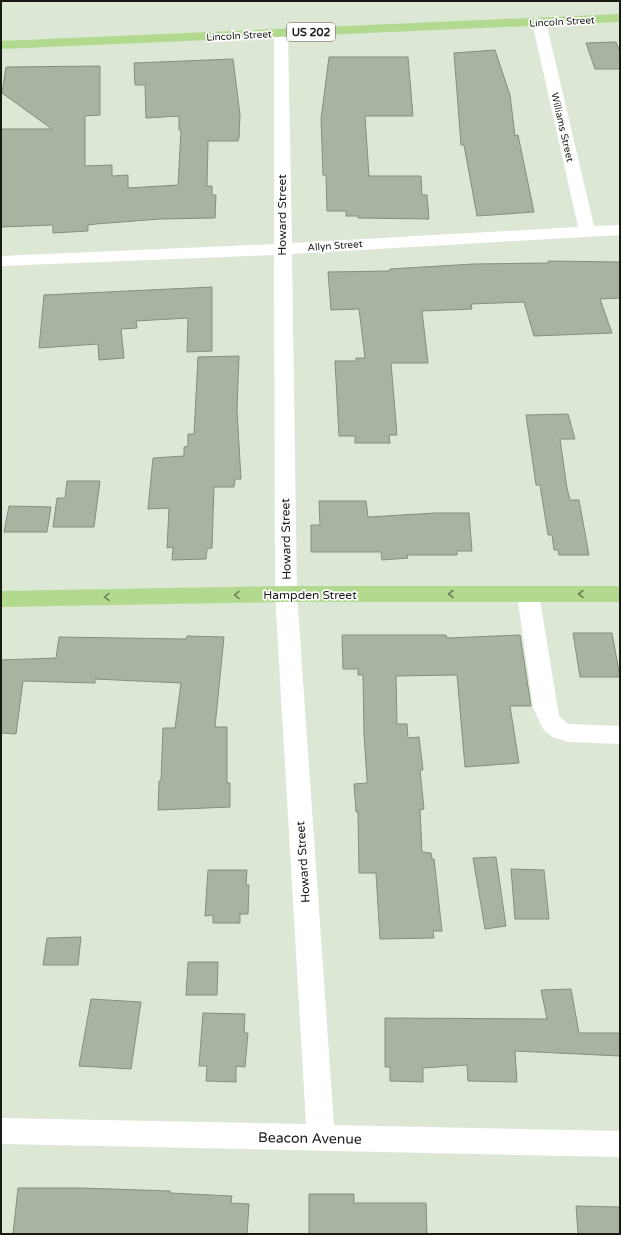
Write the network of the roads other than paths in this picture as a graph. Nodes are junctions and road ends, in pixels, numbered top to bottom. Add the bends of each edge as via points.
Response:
1 (620, 18) edge
2 (540, 22) junction
3 (282, 34) junction
4 (1, 45) edge
5 (620, 230) edge
6 (587, 231) junction
7 (282, 249) junction
8 (1, 261) edge
9 (286, 594) junction
10 (528, 594) junction
11 (620, 594) edge
12 (1, 599) edge
13 (620, 735) edge
14 (1, 1131) edge
15 (321, 1139) junction
16 (620, 1144) edge

1 - 2 main road, Lincoln Street / US 202
2 - 3 main road, Lincoln Street / US 202
2 - 6 street, Williams Street
3 - 4 main road, Lincoln Street / US 202
3 - 7 street, Howard Street
5 - 6 street, Allyn Street
6 - 7 street, Allyn Street
7 - 8 street, Allyn Street
7 - 9 street, Howard Street
10 -> 9 main road, Hampden Street
9 -> 12 main road, Hampden Street
9 - 15 street, Howard Street
11 -> 10 main road, Hampden Street
10 - 13 street via 545,708 550,721 556,729 569,734
14 - 15 street, Beacon Avenue
15 - 16 street, Beacon Avenue

